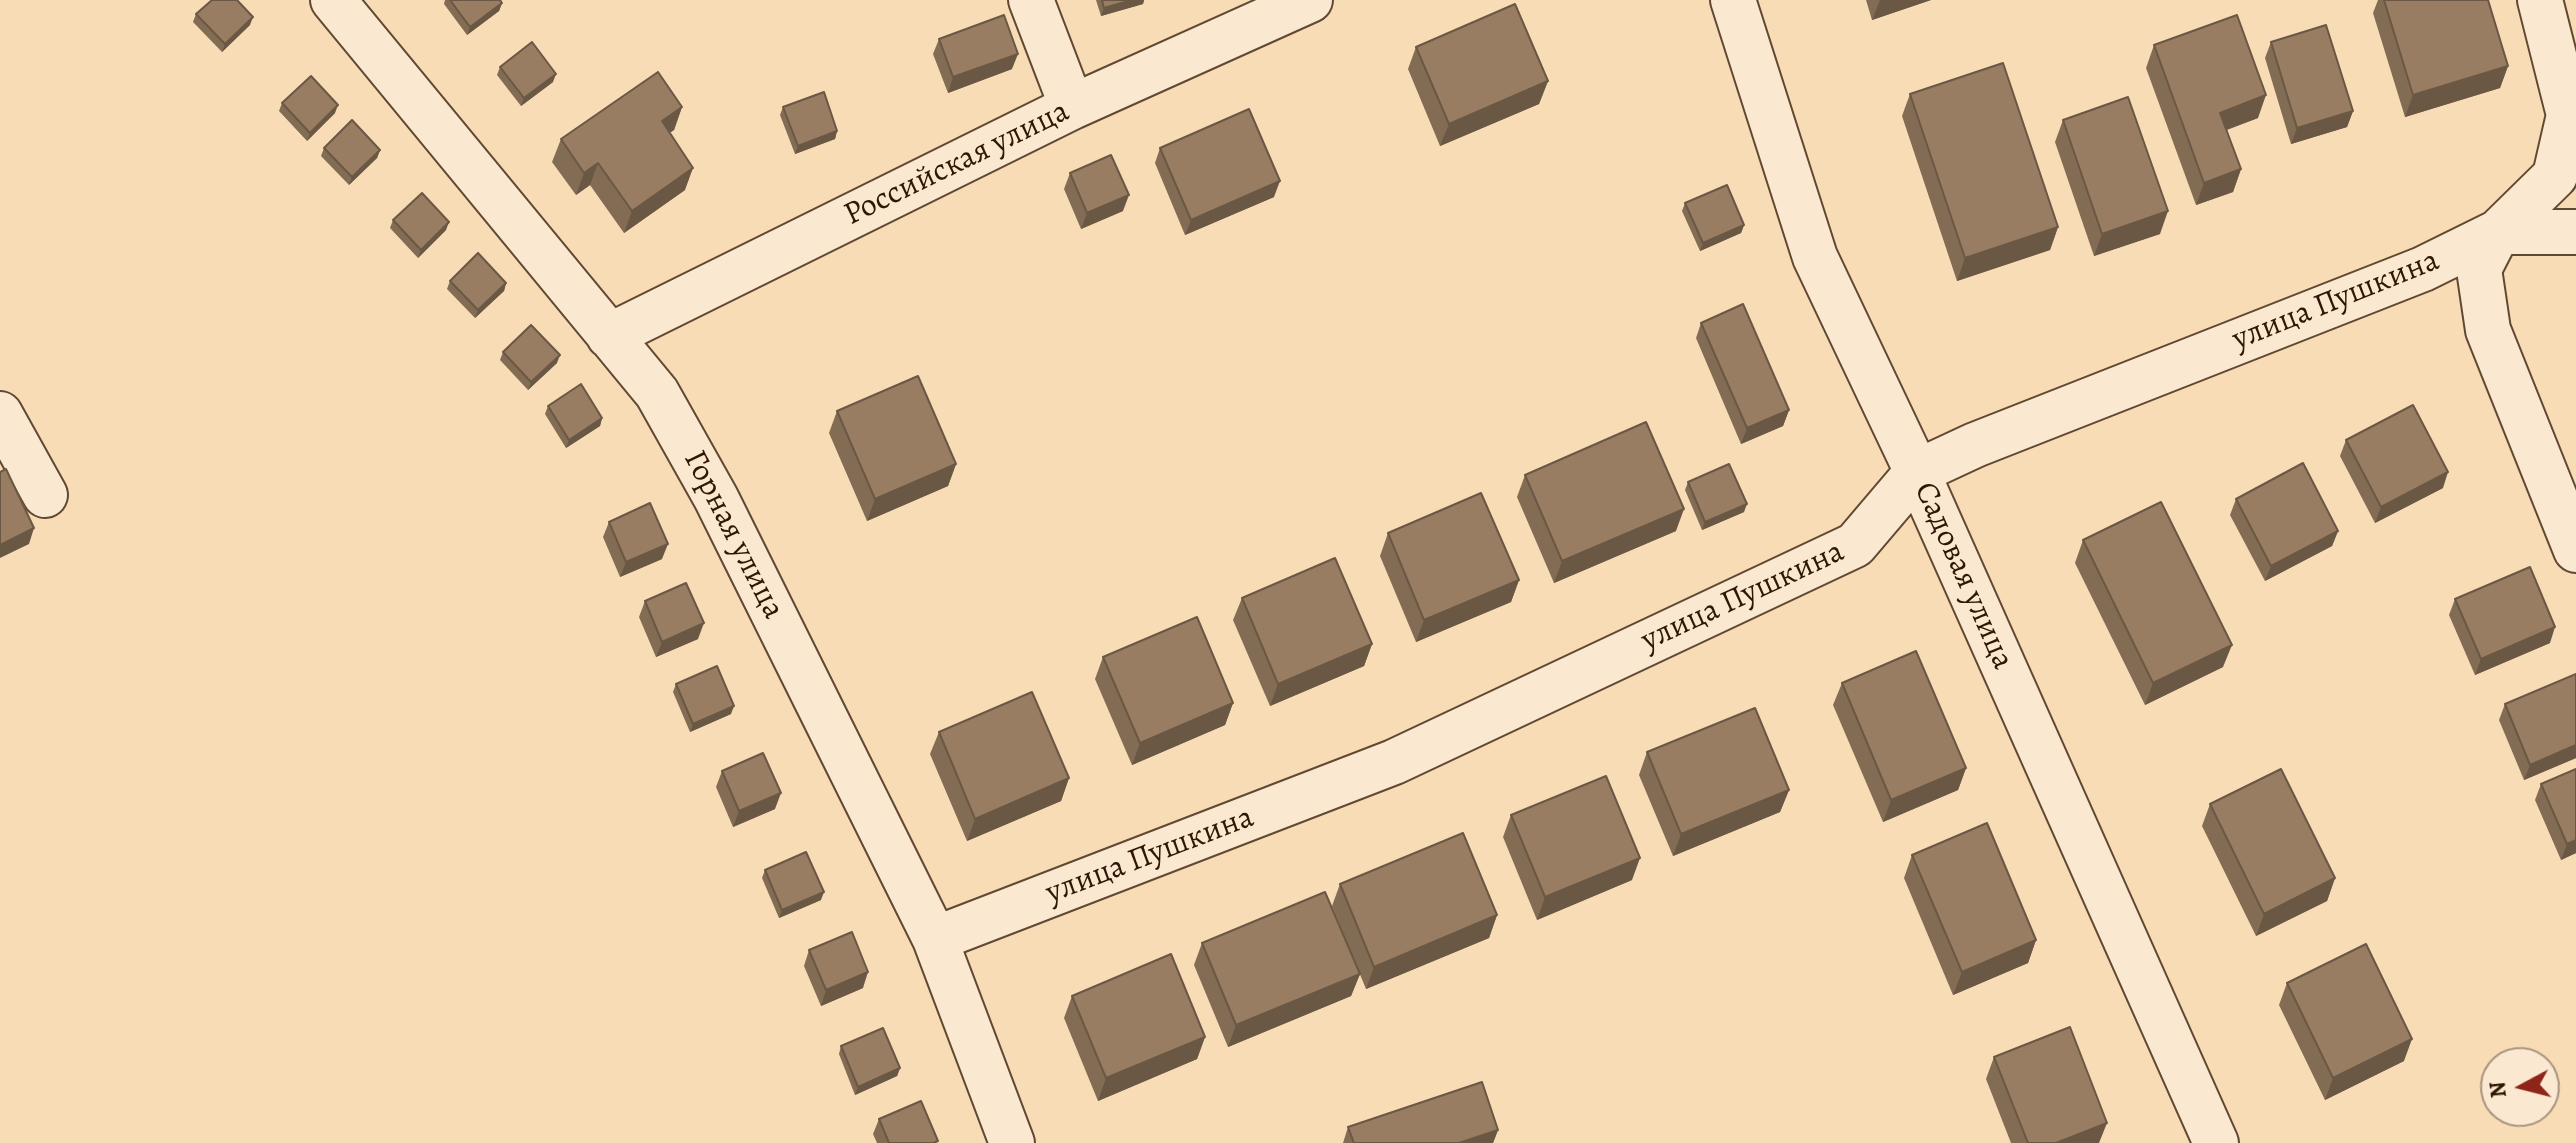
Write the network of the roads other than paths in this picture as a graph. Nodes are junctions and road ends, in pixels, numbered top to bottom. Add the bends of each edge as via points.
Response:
1 (333, 0) edge
2 (1031, 0) edge
3 (1310, 0) edge
4 (1733, 0) edge
5 (2540, 0) edge
6 (1072, 107) junction
7 (2498, 232) junction
8 (2576, 232) edge
9 (609, 336) junction
10 (0, 414) edge
11 (1917, 472) junction
12 (45, 495) dead end
13 (2576, 550) edge
14 (935, 939) junction
15 (1012, 1143) edge
16 (2216, 1143) edge

1 - 9 street, Горная улица
2 - 6 street
3 - 6 street, Российская улица
4 - 11 street, Садовая улица via 1815,257
5 - 7 street via 2569,115 2555,176
6 - 9 street, Российская улица
7 - 8 street, улица Пушкина
7 - 11 street, улица Пушкина via 2423,269
7 - 13 street via 2479,269 2488,330
9 - 14 street, Горная улица via 657,393 716,498
10 - 12 street
11 - 14 street, улица Пушкина via 1855,545 1394,762
11 - 16 street, Садовая улица
14 - 15 street, Горная улица

